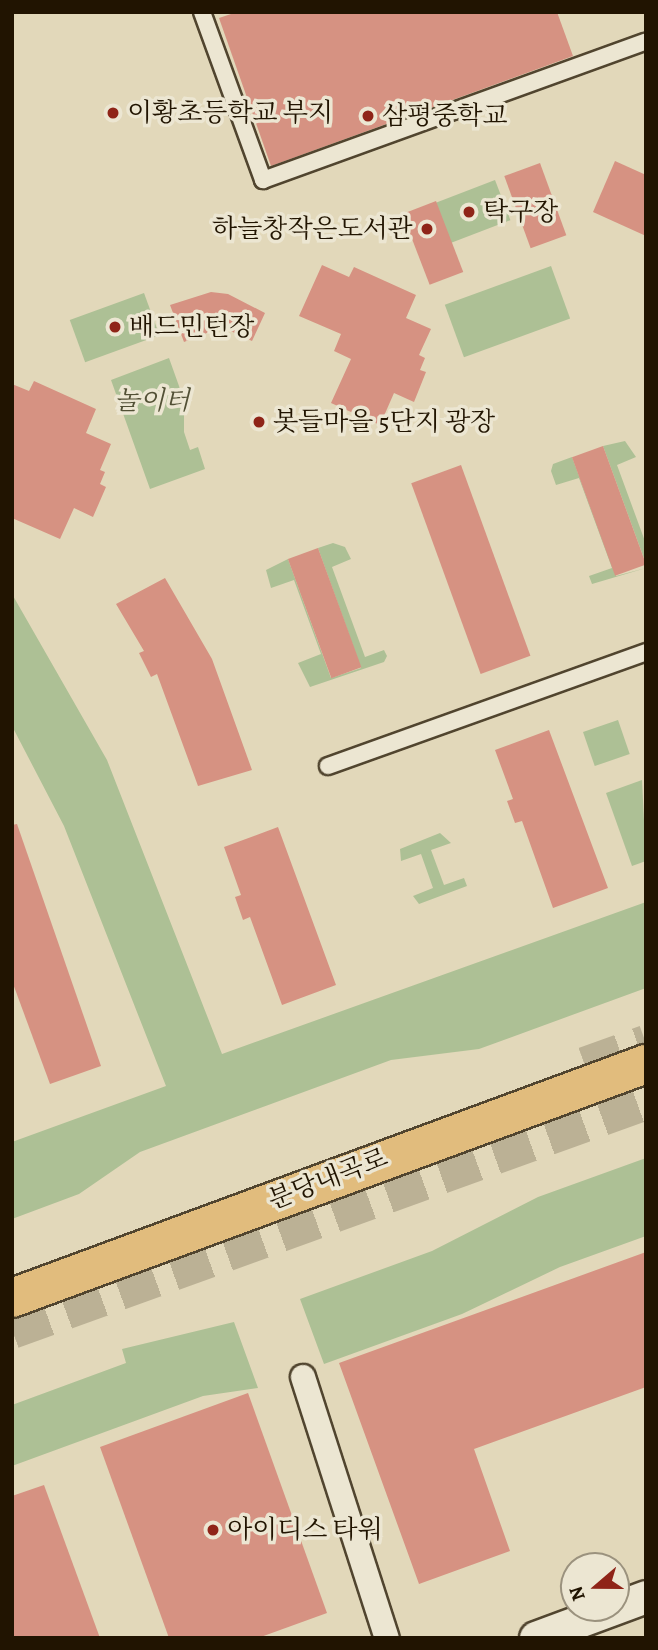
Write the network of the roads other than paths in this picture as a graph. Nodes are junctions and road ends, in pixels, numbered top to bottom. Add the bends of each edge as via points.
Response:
1 (202, 12) edge
2 (646, 41) edge
3 (646, 652) edge
4 (328, 766) dead end
5 (646, 1064) edge
6 (12, 1298) edge
7 (303, 1377) dead end
8 (646, 1597) edge
9 (387, 1638) edge
10 (536, 1638) edge

1 - 2 lane via 263,180
3 - 4 lane
5 - 6 main road, 분당내곡로
7 - 9 street
8 - 10 street

